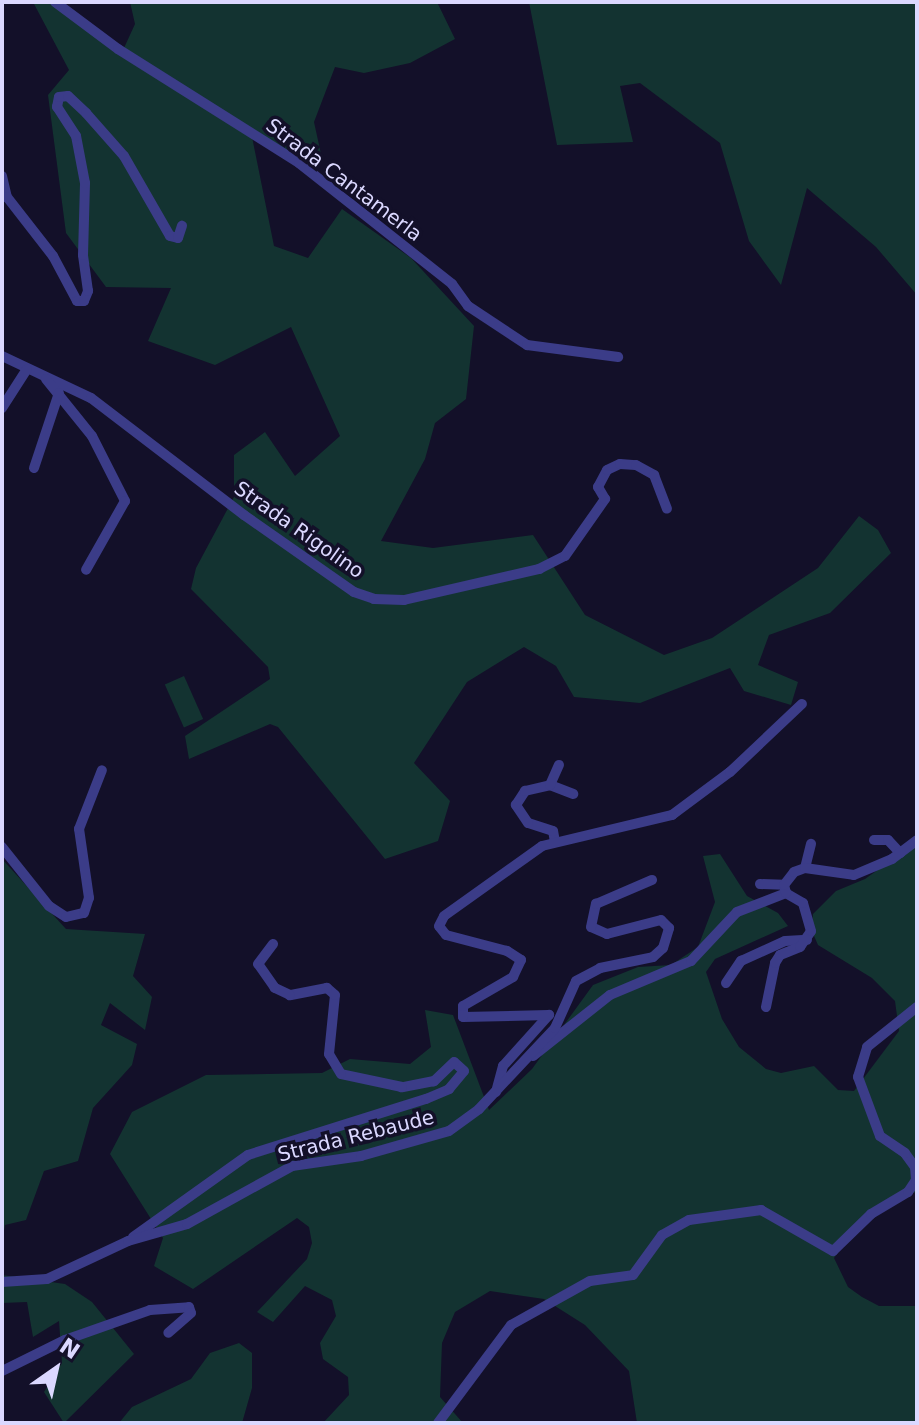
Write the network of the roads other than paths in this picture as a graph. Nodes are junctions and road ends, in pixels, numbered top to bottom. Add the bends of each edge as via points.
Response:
1 (55, 2) edge
2 (2, 176) edge
3 (4, 198) edge
4 (182, 226) dead end
5 (2, 356) edge
6 (618, 357) dead end
7 (27, 369) junction
8 (44, 376) junction
9 (59, 393) junction
10 (2, 406) edge
11 (34, 468) dead end
12 (667, 509) dead end
13 (86, 570) dead end
14 (802, 704) dead end
15 (559, 765) dead end
16 (102, 770) dead end
17 (550, 785) junction
18 (573, 794) dead end
19 (874, 840) dead end
20 (917, 840) edge
21 (555, 842) junction
22 (811, 844) dead end
23 (2, 847) edge
24 (900, 853) junction
25 (805, 868) junction
26 (652, 880) dead end
27 (760, 884) dead end
28 (785, 889) junction
29 (807, 940) junction
30 (273, 944) dead end
31 (726, 983) dead end
32 (766, 1007) dead end
33 (917, 1007) edge
34 (524, 1061) junction
35 (496, 1092) junction
36 (128, 1241) junction
37 (2, 1282) edge
38 (168, 1333) dead end
39 (6, 1369) edge
40 (2, 1382) edge
41 (438, 1423) edge

1 - 6 street, Strada Cantamerla via 105,40 299,163 452,284 468,306 527,345
2 - 3 street
3 - 4 street via 53,256 69,293 84,301 85,183 76,136 57,107 59,97 68,96 124,156 170,236 178,238
5 - 7 street, Strada Rigolino
7 - 8 street, Strada Rigolino
7 - 10 street
8 - 9 street
8 - 12 street, Strada Rigolino via 103,406 244,515 354,592 374,599 404,600 539,569 565,556 605,499 598,487 607,470 620,464 654,475
9 - 11 street
9 - 13 street via 92,436 125,501
14 - 21 street via 730,772 672,815
15 - 17 street
16 - 23 street via 79,829 89,898 84,913 66,917 49,906
17 - 18 street
17 - 21 street via 525,791 516,805 528,823 553,831
19 - 24 street via 888,840
20 - 24 street
21 - 35 street via 508,868 440,924 449,936 507,951 521,960 513,977 463,1006 463,1017 549,1015 503,1066
22 - 25 street
24 - 25 street via 854,875
25 - 28 street via 794,872
26 - 34 street, Strada Rebaude via 596,904 591,927 607,934 661,920 669,928 663,948 653,957 600,968 576,981 555,1028
27 - 28 street
28 - 29 street via 811,916
28 - 34 street via 737,912 691,961 610,995 555,1044
29 - 31 street via 785,941 741,961
29 - 32 street via 775,963
30 - 36 street via 258,964 275,988 290,995 327,988 335,995 329,1054 341,1074 372,1085 402,1087 434,1081 454,1062 462,1064 463,1074 449,1089 426,1099 248,1155
33 - 41 street via 867,1047 858,1077 880,1136 905,1153 916,1180 833,1251 761,1210 689,1220 662,1235 633,1275 590,1281 511,1325
34 - 35 street, Strada Rebaude
35 - 36 street, Strada Rebaude via 449,1131 361,1156 292,1166 187,1224
36 - 37 street, Strada Rebaude via 47,1279
38 - 39 street via 191,1313 189,1307 150,1310 65,1340
39 - 40 street

